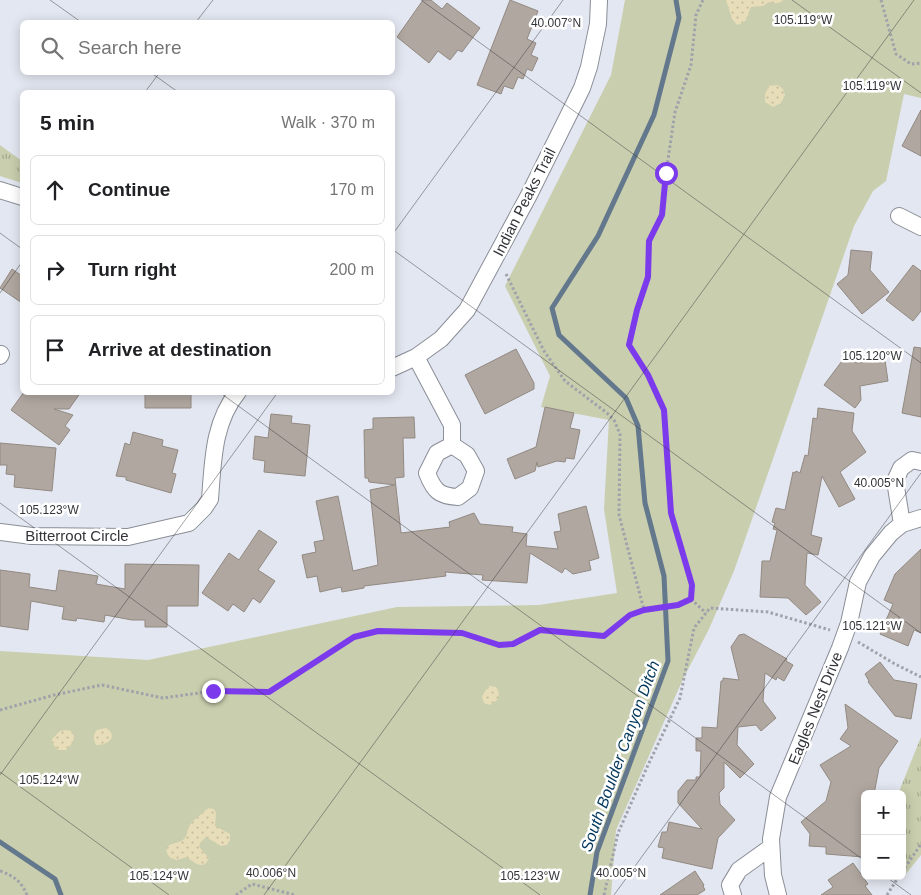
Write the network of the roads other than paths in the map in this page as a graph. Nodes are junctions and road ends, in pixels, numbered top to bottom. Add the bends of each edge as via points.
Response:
1 (599, 0) edge
2 (0, 190) edge
3 (20, 196) edge
4 (899, 216) dead end
5 (921, 227) edge
6 (416, 357) junction
7 (395, 367) edge
8 (236, 395) edge
9 (452, 444) dead end
10 (921, 462) edge
11 (921, 518) edge
12 (902, 524) junction
13 (0, 532) edge
14 (771, 848) junction
15 (733, 895) edge
16 (778, 895) edge

1 - 6 street, Indian Peaks Trail via 598,24 582,88 529,195 467,310 441,339
2 - 3 street
4 - 5 street
6 - 7 street, Indian Peaks Trail
6 - 9 street via 452,425
8 - 13 street, Bitterroot Circle via 218,429 210,499 188,523 128,537 32,536
10 - 12 street via 912,460 901,468 895,481
11 - 12 street, Eagles Nest Drive
12 - 14 street, Eagles Nest Drive via 872,556 858,582 845,634 778,797
14 - 15 street via 740,870 730,885
14 - 16 street, Eagles Nest Drive

